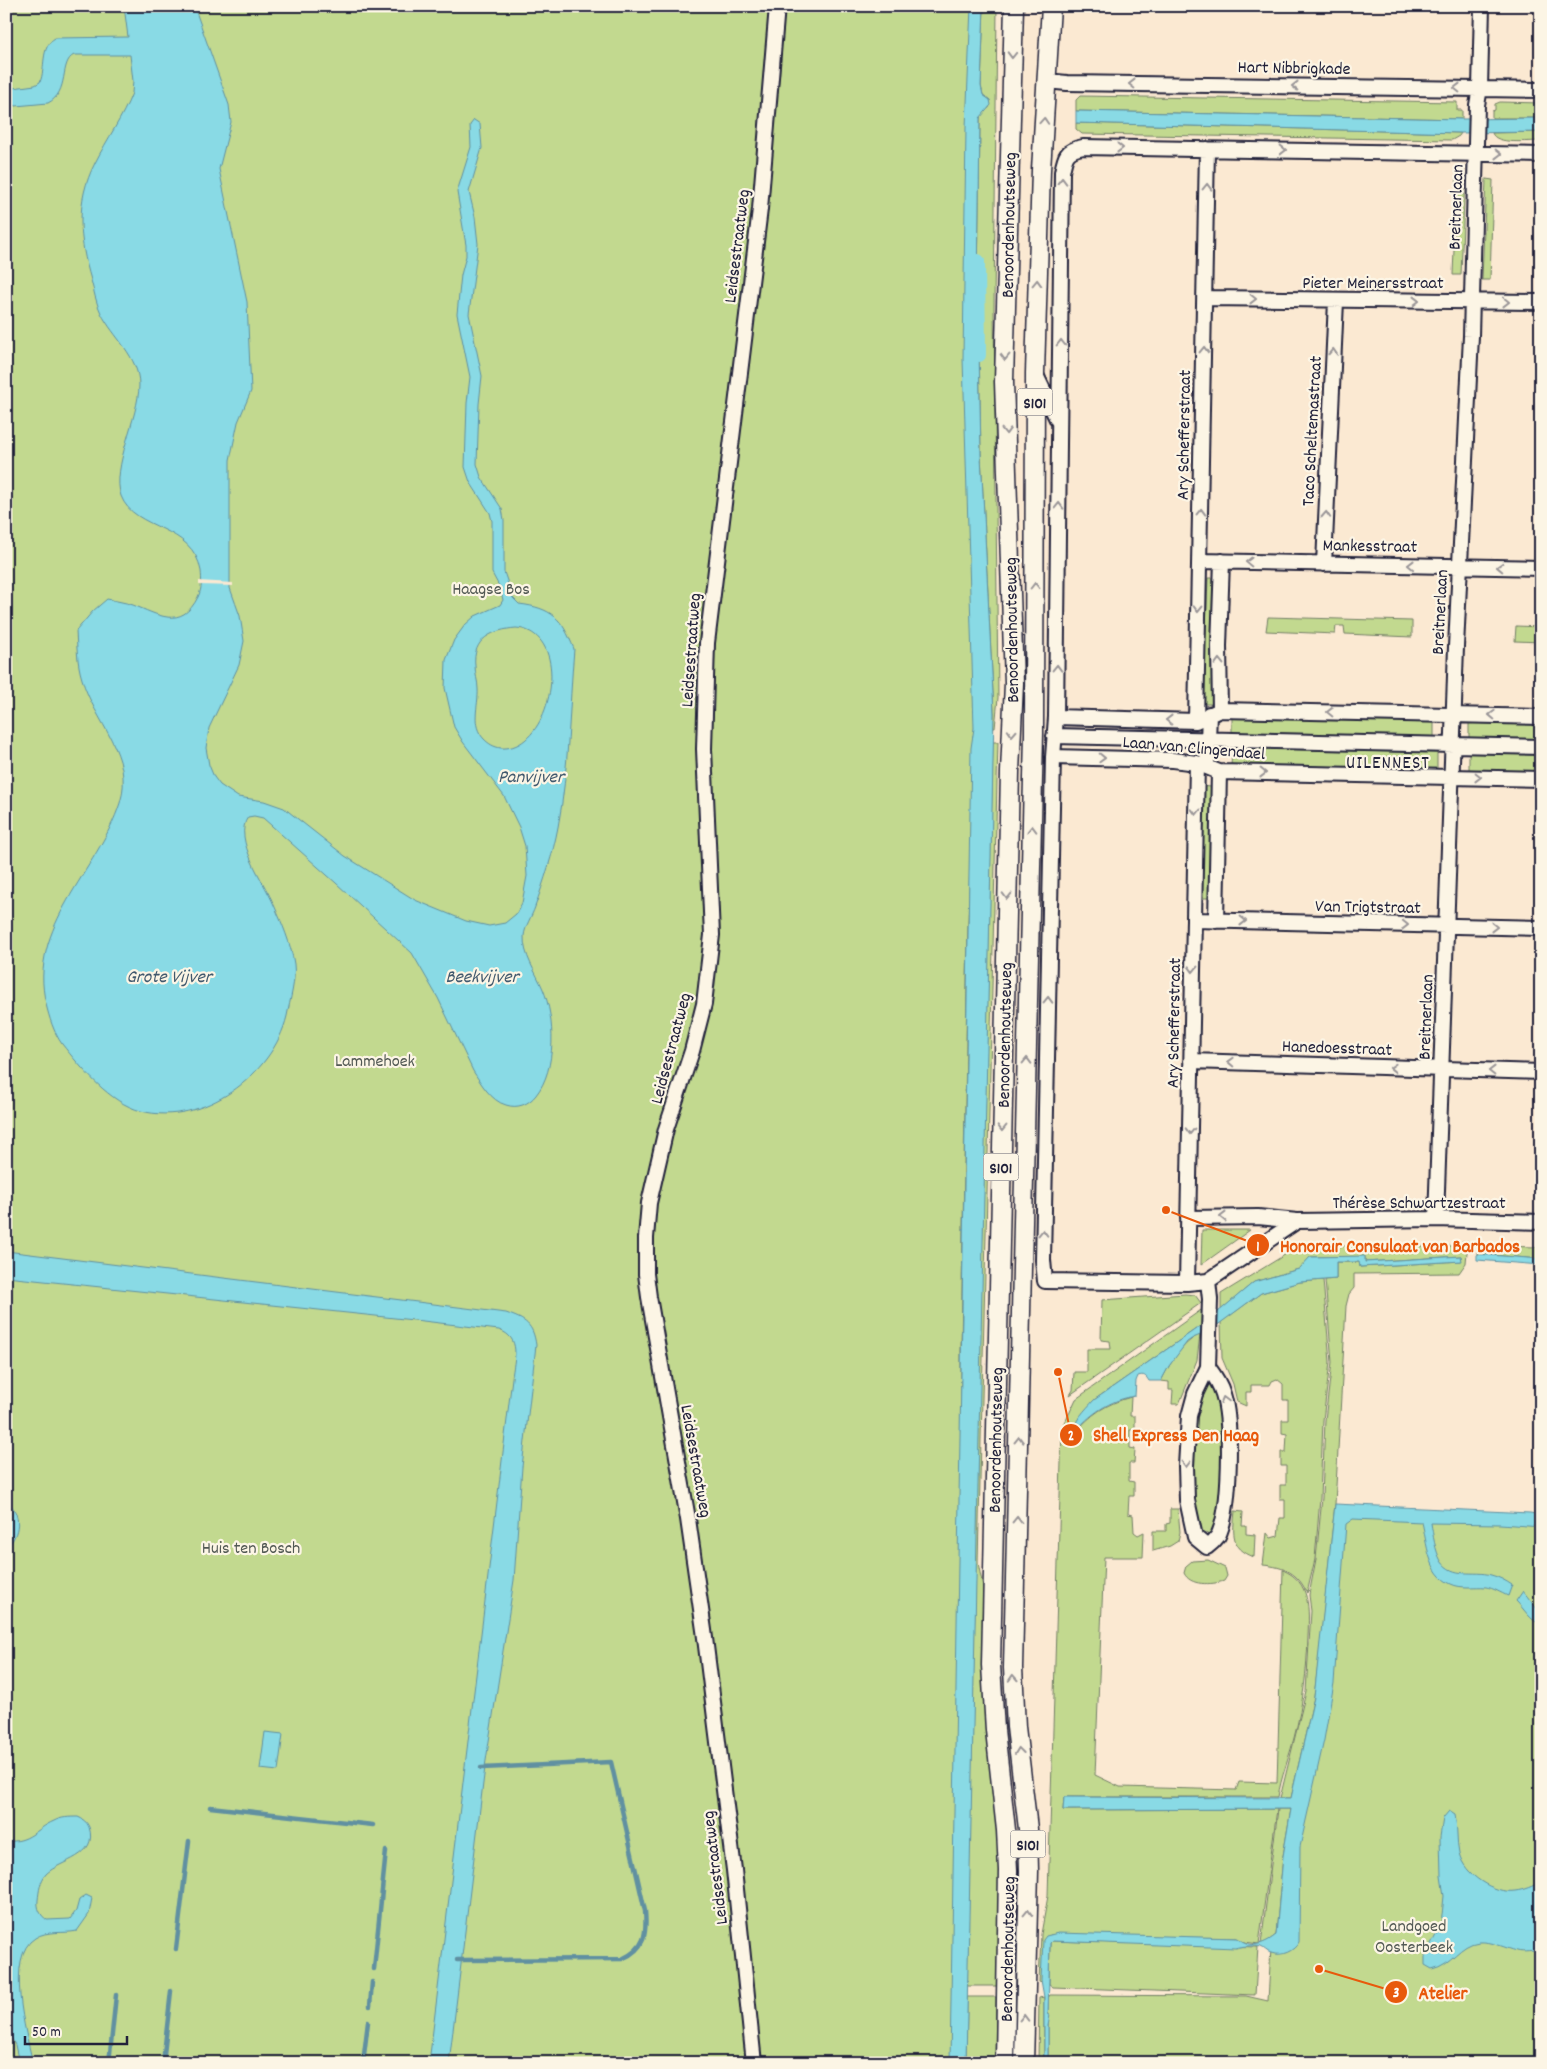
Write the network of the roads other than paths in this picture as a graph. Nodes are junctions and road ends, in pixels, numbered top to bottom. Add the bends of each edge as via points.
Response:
1 (777, 6) edge
2 (1014, 6) edge
3 (1051, 6) edge
4 (1482, 6) edge
5 (1046, 81) junction
6 (1480, 88) junction
7 (1541, 90) edge
8 (1207, 149) junction
9 (1476, 154) junction
10 (1541, 155) edge
11 (1205, 298) junction
12 (1336, 301) junction
13 (1470, 301) junction
14 (1541, 302) edge
15 (1035, 374) junction
16 (1060, 424) junction
17 (1200, 561) junction
18 (1222, 561) junction
19 (1324, 564) junction
20 (1460, 565) junction
21 (1541, 568) edge
22 (1214, 712) junction
23 (1454, 714) junction
24 (1056, 717) junction
25 (1541, 717) edge
26 (1196, 721) junction
27 (1054, 736) junction
28 (1208, 739) junction
29 (1453, 745) junction
30 (1541, 747) edge
31 (1054, 757) junction
32 (1208, 767) junction
33 (1452, 777) junction
34 (1541, 778) edge
35 (1194, 920) junction
36 (1216, 920) junction
37 (1446, 926) junction
38 (1541, 928) edge
39 (1191, 1061) junction
40 (1442, 1070) junction
41 (1541, 1072) edge
42 (1188, 1218) junction
43 (1436, 1219) junction
44 (1297, 1221) junction
45 (1541, 1222) edge
46 (1208, 1280) junction
47 (1187, 1283) junction
48 (1208, 1367) junction
49 (754, 2063) edge
50 (1005, 2063) edge
51 (1024, 2063) edge

1 - 49 street, Leidsestraatweg via 760,209 707,643 704,749 712,935 704,1004 656,1166 648,1203 646,1238 649,1297 704,1630
2 -> 50 main road, Benoordenhoutseweg / S101 via 1004,382 1014,704 990,1665 1008,1870
3 - 5 main road, Benoordenhoutseweg / S101
4 - 6 street, Breitnerlaan
6 -> 5 street, Hart Nibbrigkade
15 -> 5 main road, Benoordenhoutseweg / S101 via 1040,170
6 - 7 street, Hart Nibbrigkade
6 - 9 street, Breitnerlaan
8 -> 9 street
11 -> 8 street, Ary Schefferstraat
16 -> 8 street, Benoordenhoutseweg via 1062,172 1065,158 1072,149 1083,147
9 -> 10 street
9 - 13 street, Breitnerlaan
11 -> 12 street, Pieter Meinersstraat
17 -> 11 street, Ary Schefferstraat
12 -> 13 street, Pieter Meinersstraat
19 -> 12 street, Taco Scheltemastraat
13 -> 14 street, Pieter Meinersstraat
13 - 20 street, Breitnerlaan
15 - 16 street, Benoordenhoutseweg
51 -> 15 main road, Benoordenhoutseweg / S101 via 1028,1829 1013,1668 1034,734
24 -> 16 street, Benoordenhoutseweg
17 - 18 street, Mankesstraat
17 -> 26 street, Ary Schefferstraat
19 -> 18 street, Mankesstraat
22 -> 18 street, Ary Schefferstraat
20 -> 19 street, Mankesstraat
21 -> 20 street, Mankesstraat
20 - 23 street, Breitnerlaan
23 -> 22 street, Laan van Clingendael
22 - 26 street, Laan van Clingendael
22 - 28 street, Ary Schefferstraat
25 -> 23 street, Laan van Clingendael
23 - 29 street, Breitnerlaan
26 -> 24 street, Laan van Clingendael
24 - 27 street, Benoordenhoutseweg
27 - 28 street, Laan van Clingendael
27 - 31 street, Benoordenhoutseweg
28 - 29 street, Laan van Clingendael
28 - 32 street, Ary Schefferstraat
29 - 30 street, Laan van Clingendael
29 - 33 street, Breitnerlaan
31 -> 32 street, Laan van Clingendael via 1173,760
47 -> 31 street, Benoordenhoutseweg via 1044,1281
32 -> 33 street, Laan van Clingendael
32 -> 35 street, Ary Schefferstraat
32 - 36 street, Ary Schefferstraat
33 -> 34 street, Laan van Clingendael
33 - 37 street, Breitnerlaan
35 - 36 street, Van Trigtstraat
35 -> 39 street, Ary Schefferstraat
36 -> 37 street, Van Trigtstraat
37 -> 38 street, Van Trigtstraat
37 - 40 street, Breitnerlaan
40 -> 39 street, Hanedoesstraat
39 -> 42 street, Ary Schefferstraat
41 -> 40 street, Hanedoesstraat
40 - 43 street, Breitnerlaan
44 -> 42 street, Thérèse Schwartzestraat via 1258,1217
42 - 47 street, Ary Schefferstraat
43 - 44 street, Thérèse Schwartzestraat
43 - 45 street, Thérèse Schwartzestraat
44 - 46 street
46 - 47 street
46 - 48 street
48 -> 48 street via 1188,1416 1186,1466 1187,1500 1195,1537 1207,1548 1221,1528 1229,1465 1227,1411 1223,1393

